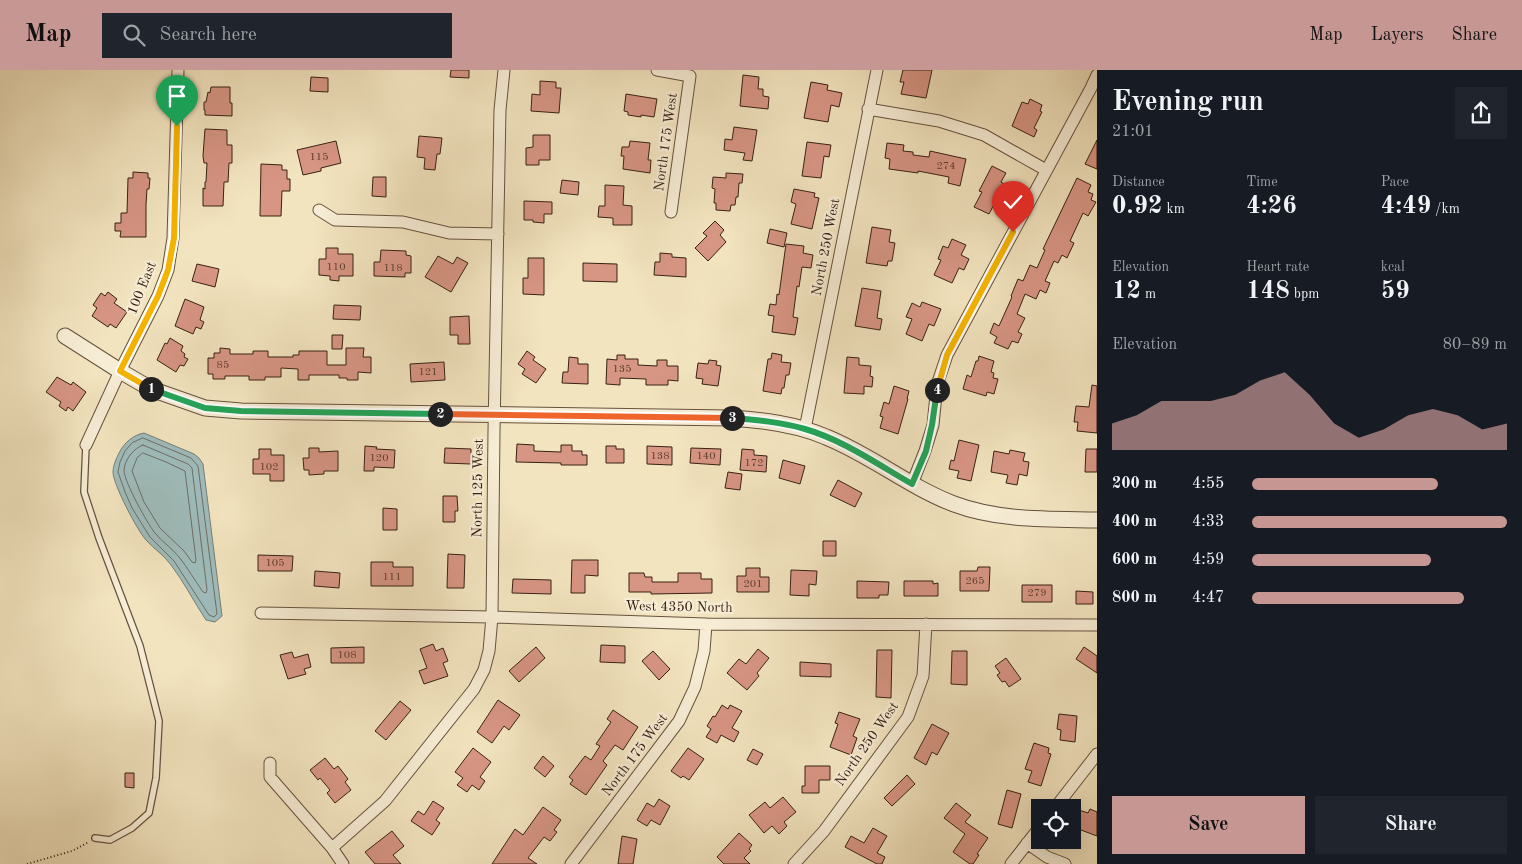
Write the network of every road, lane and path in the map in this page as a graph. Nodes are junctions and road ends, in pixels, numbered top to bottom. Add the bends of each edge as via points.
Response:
1 (178, 70) edge
2 (504, 70) edge
3 (657, 70) edge
4 (877, 70) edge
5 (1097, 75) edge
6 (868, 109) junction
7 (1046, 170) junction
8 (319, 210) dead end
9 (671, 212) dead end
10 (498, 234) junction
11 (65, 336) dead end
12 (120, 371) junction
13 (494, 415) junction
14 (805, 429) junction
15 (86, 444) joint
16 (912, 484) junction
17 (1097, 520) edge
18 (261, 612) dead end
19 (492, 617) junction
20 (706, 624) junction
21 (926, 624) junction
22 (1097, 625) edge
23 (1097, 754) edge
24 (270, 762) dead end
25 (1062, 799) edge
26 (95, 838) joint
27 (1031, 838) edge
28 (1027, 843) junction
29 (332, 848) junction
30 (27, 864) edge
31 (343, 864) edge
32 (572, 864) edge
33 (794, 864) edge
34 (1011, 864) edge
35 (1065, 864) edge

1 - 12 street, 100 East via 174,238 168,270
2 - 10 street, North 125 West via 500,110
3 - 9 street, North 175 West via 690,76
4 - 6 street, North 250 West
5 - 7 street
6 - 7 street via 939,121 984,135
6 - 14 street, North 250 West
7 - 16 street via 947,355 937,385 928,442
8 - 10 street via 335,220 404,222 448,233
10 - 13 street, North 125 West
11 - 12 street
12 - 13 street via 151,389 205,408
12 - 15 street, 100 East
13 - 14 street via 730,418 764,420
13 - 19 street, North 125 West
14 - 16 street via 851,449
15 - 26 lane via 84,492 140,646 159,721 156,778 149,813 132,828 110,840
16 - 17 street via 955,504 994,515
18 - 19 street, West 4350 North
19 - 20 street, West 4350 North
19 - 29 street, North 125 West via 489,651 474,689 385,801
20 - 21 street, West 4350 North
20 - 32 street, North 175 West via 704,651 695,688 679,722
21 - 22 street, West 4350 North
21 - 33 street, North 250 West via 923,676 908,718 824,831
23 - 25 street
24 - 29 street via 270,777
26 - 30 path via 72,851
27 - 28 street
28 - 34 street
28 - 35 street via 1047,857
29 - 31 street

